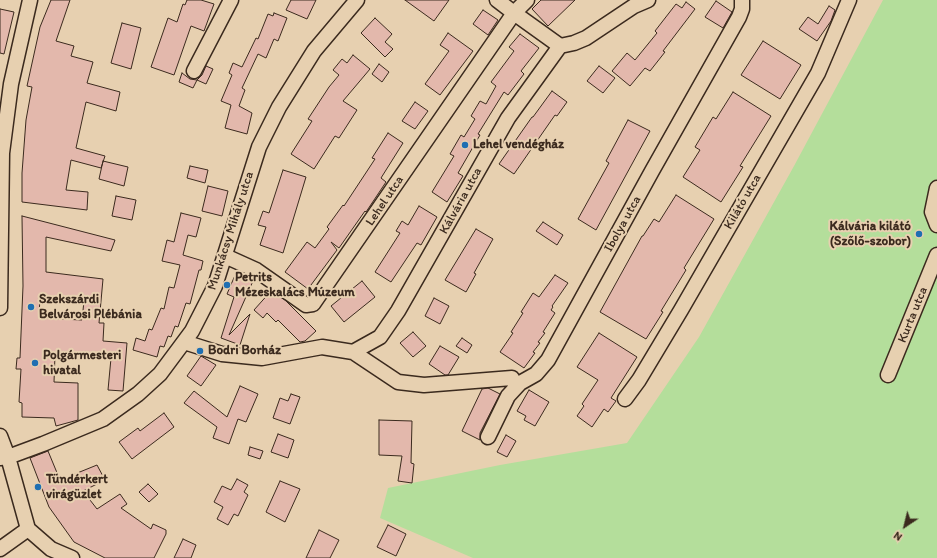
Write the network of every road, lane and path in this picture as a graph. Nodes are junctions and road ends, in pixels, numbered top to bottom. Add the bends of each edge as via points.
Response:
1 (30, 0) edge
2 (231, 0) edge
3 (357, 0) edge
4 (497, 0) edge
5 (527, 0) edge
6 (648, 0) edge
7 (742, 0) edge
8 (849, 0) edge
9 (514, 13) junction
10 (560, 46) junction
11 (194, 71) dead end
12 (5, 82) edge
13 (937, 188) edge
14 (937, 225) edge
15 (937, 255) edge
16 (224, 256) junction
17 (0, 290) edge
18 (0, 308) edge
19 (184, 342) junction
20 (353, 352) junction
21 (888, 376) dead end
22 (512, 378) dead end
23 (625, 399) dead end
24 (0, 436) edge
25 (488, 437) dead end
26 (4, 458) edge
27 (28, 529) junction
28 (0, 549) edge
29 (49, 554) edge
30 (72, 558) edge

1 - 12 street
2 - 11 street
3 - 16 street, Munkácsy Mihály utca via 314,51 279,107 259,147
4 - 9 street
5 - 9 street, Lehel utca
6 - 10 street via 634,6 586,38 574,44
7 - 25 street, Ibolya utca via 739,17 548,360 536,374 520,383 508,396
8 - 23 street, Kilátó utca via 818,73 681,310
9 - 10 street
9 - 16 street, Lehel utca via 313,304 306,305 256,270
10 - 20 street, Kálvária utca via 508,118 398,311 380,337
12 - 17 street
13 - 14 street via 932,212
15 - 21 street, Kurta utca
16 - 19 street, Munkácsy Mihály utca via 215,286
17 - 18 street
19 - 20 street via 222,354 262,358 322,347
19 - 26 street, Munkácsy Mihály utca via 160,374 138,394 103,419
20 - 22 street via 398,382 424,385
24 - 26 street
26 - 27 street
27 - 28 street
27 - 29 street
29 - 30 street

